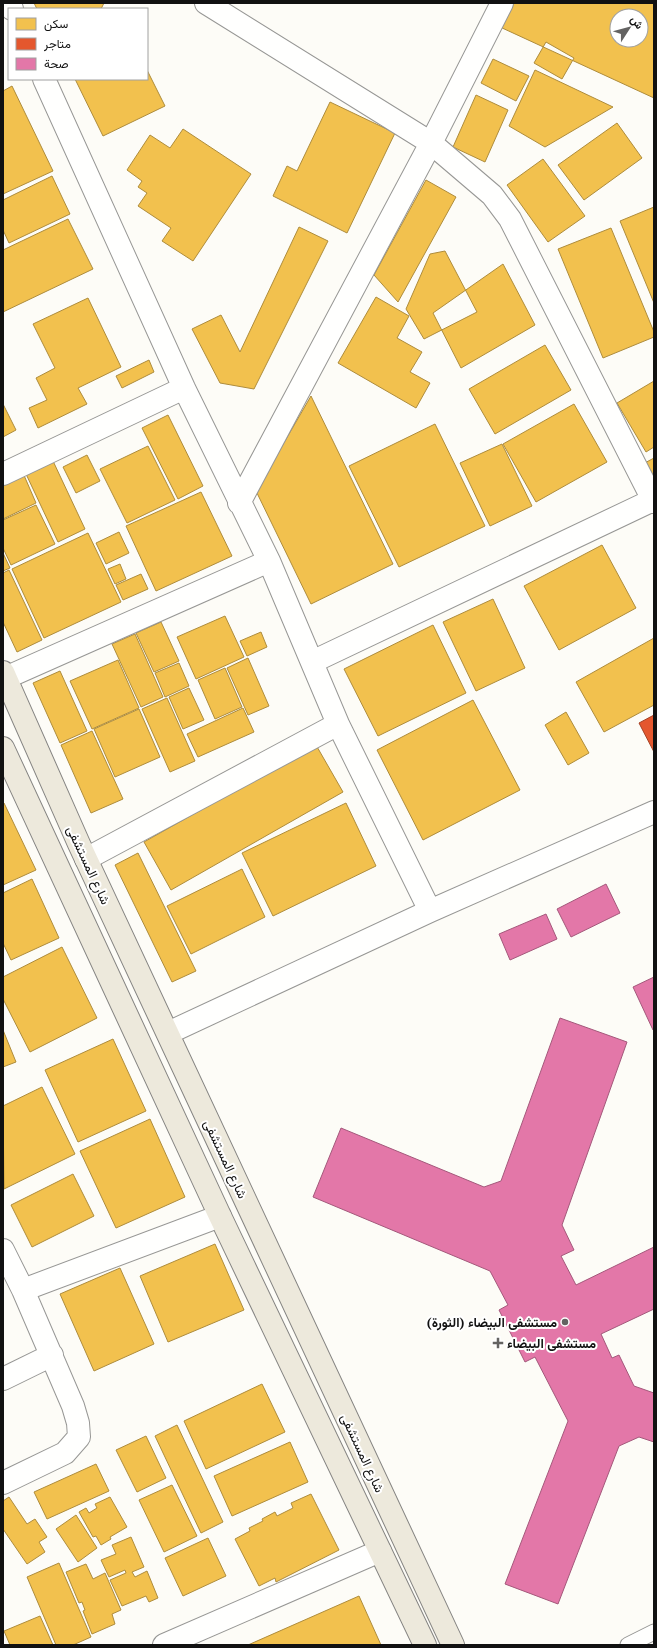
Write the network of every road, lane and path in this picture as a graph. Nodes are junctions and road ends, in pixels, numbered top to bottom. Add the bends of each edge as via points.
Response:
1 (206, 3) edge
2 (502, 3) edge
3 (44, 80) edge
4 (430, 143) junction
5 (184, 388) junction
6 (3, 474) edge
7 (654, 501) edge
8 (239, 503) junction
9 (269, 561) junction
10 (312, 662) junction
11 (4, 676) edge
12 (338, 724) junction
13 (3, 748) edge
14 (654, 812) edge
15 (86, 859) junction
16 (430, 911) junction
17 (168, 1033) junction
18 (220, 1216) junction
19 (3, 1250) edge
20 (23, 1290) junction
21 (52, 1355) junction
22 (3, 1379) edge
23 (3, 1483) edge
24 (380, 1551) junction
25 (654, 1632) edge
26 (207, 1637) edge
27 (164, 1645) edge
28 (426, 1645) edge
29 (453, 1645) edge
30 (628, 1645) edge

1 - 4 street
2 - 4 street
3 - 5 street
4 - 7 street via 483,187 501,205 510,219
4 - 8 street
5 - 6 street
5 - 8 street
7 - 10 street
8 - 9 street
9 - 10 street
9 - 11 street
10 - 12 street
11 - 15 main road, شارع المستشفى
12 - 15 street
12 - 16 street
13 - 18 main road, شارع المستشفى
14 - 16 street
15 - 17 main road, شارع المستشفى
16 - 17 street
17 - 29 main road, شارع المستشفى
18 - 20 street
18 - 24 main road, شارع المستشفى
19 - 20 street
20 - 21 street
21 - 22 street
21 - 23 street via 73,1406 79,1437 65,1453
24 - 26 street
24 - 28 main road, شارع المستشفى
25 - 30 lane
26 - 27 street

